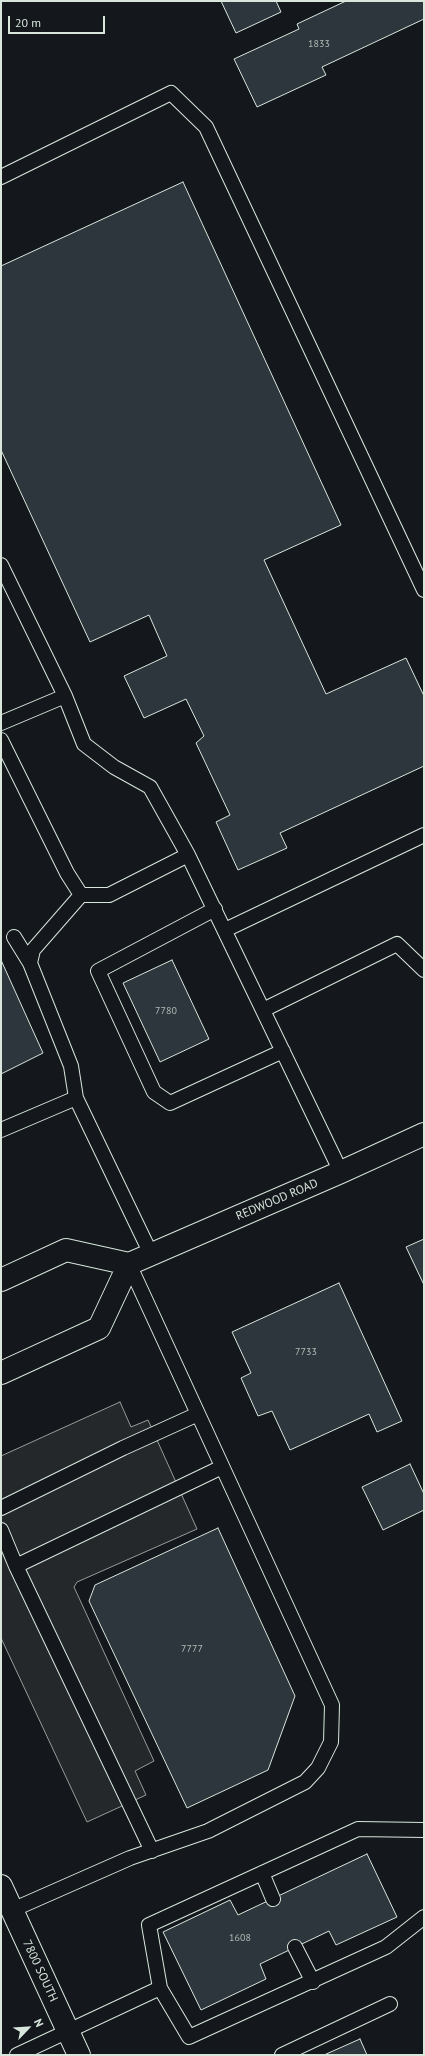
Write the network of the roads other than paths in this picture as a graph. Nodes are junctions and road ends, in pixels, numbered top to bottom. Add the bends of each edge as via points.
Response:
1 (1, 177) edge
2 (1, 565) edge
3 (424, 590) edge
4 (65, 696) junction
5 (1, 723) edge
6 (1, 740) edge
7 (424, 835) edge
8 (188, 855) junction
9 (81, 895) junction
10 (215, 909) junction
11 (225, 930) junction
12 (14, 937) dead end
13 (30, 963) junction
14 (424, 970) edge
15 (263, 1010) junction
16 (283, 1051) junction
17 (76, 1098) junction
18 (1, 1130) edge
19 (424, 1134) edge
20 (341, 1172) junction
21 (151, 1254) junction
22 (129, 1264) junction
23 (1, 1280) edge
24 (1, 1373) edge
25 (198, 1414) junction
26 (222, 1467) junction
27 (1, 1508) edge
28 (1, 1530) edge
29 (16, 1566) junction
30 (424, 1830) edge
31 (152, 1851) junction
32 (262, 1873) junction
33 (1, 1886) edge
34 (273, 1899) dead end
35 (12, 1910) junction
36 (424, 1917) edge
37 (295, 1947) dead end
38 (313, 1982) junction
39 (160, 1988) junction
40 (390, 2004) dead end
41 (68, 2031) junction
42 (17, 2055) edge
43 (79, 2055) edge
44 (282, 2055) edge

1 - 3 lane via 171,93 191,112 206,127
2 - 4 lane
4 - 5 lane
4 - 8 lane via 84,744 114,767 150,787
6 - 9 lane via 67,873
7 - 11 lane
8 - 9 lane via 109,896
8 - 10 lane
9 - 13 lane via 33,950
10 - 11 lane
10 - 16 lane via 98,970 154,1092 170,1103
11 - 15 lane
12 - 13 lane
13 - 17 lane via 71,1066
14 - 15 lane via 397,944
15 - 16 lane
16 - 20 lane
17 - 18 lane
17 - 21 lane
19 - 20 main road, REDWOOD ROAD
20 - 21 main road, REDWOOD ROAD
21 - 22 main road, REDWOOD ROAD
22 - 23 main road via 66,1250
22 - 24 main road via 100,1328
22 - 25 lane
25 - 26 lane
25 - 27 lane
26 - 29 lane
26 - 31 lane via 332,1705 331,1742 318,1768 305,1782 208,1831
28 - 29 lane
29 - 31 lane
30 - 32 lane via 358,1829
31 - 35 lane via 130,1858
32 - 34 lane
32 - 39 lane via 149,1925
33 - 35 main road, 7800 SOUTH
35 - 41 main road, 7800 SOUTH
36 - 38 lane via 386,1948
37 - 38 lane
38 - 39 lane via 189,2037
39 - 41 lane
40 - 44 lane
41 - 42 lane
41 - 43 main road, 7800 SOUTH

